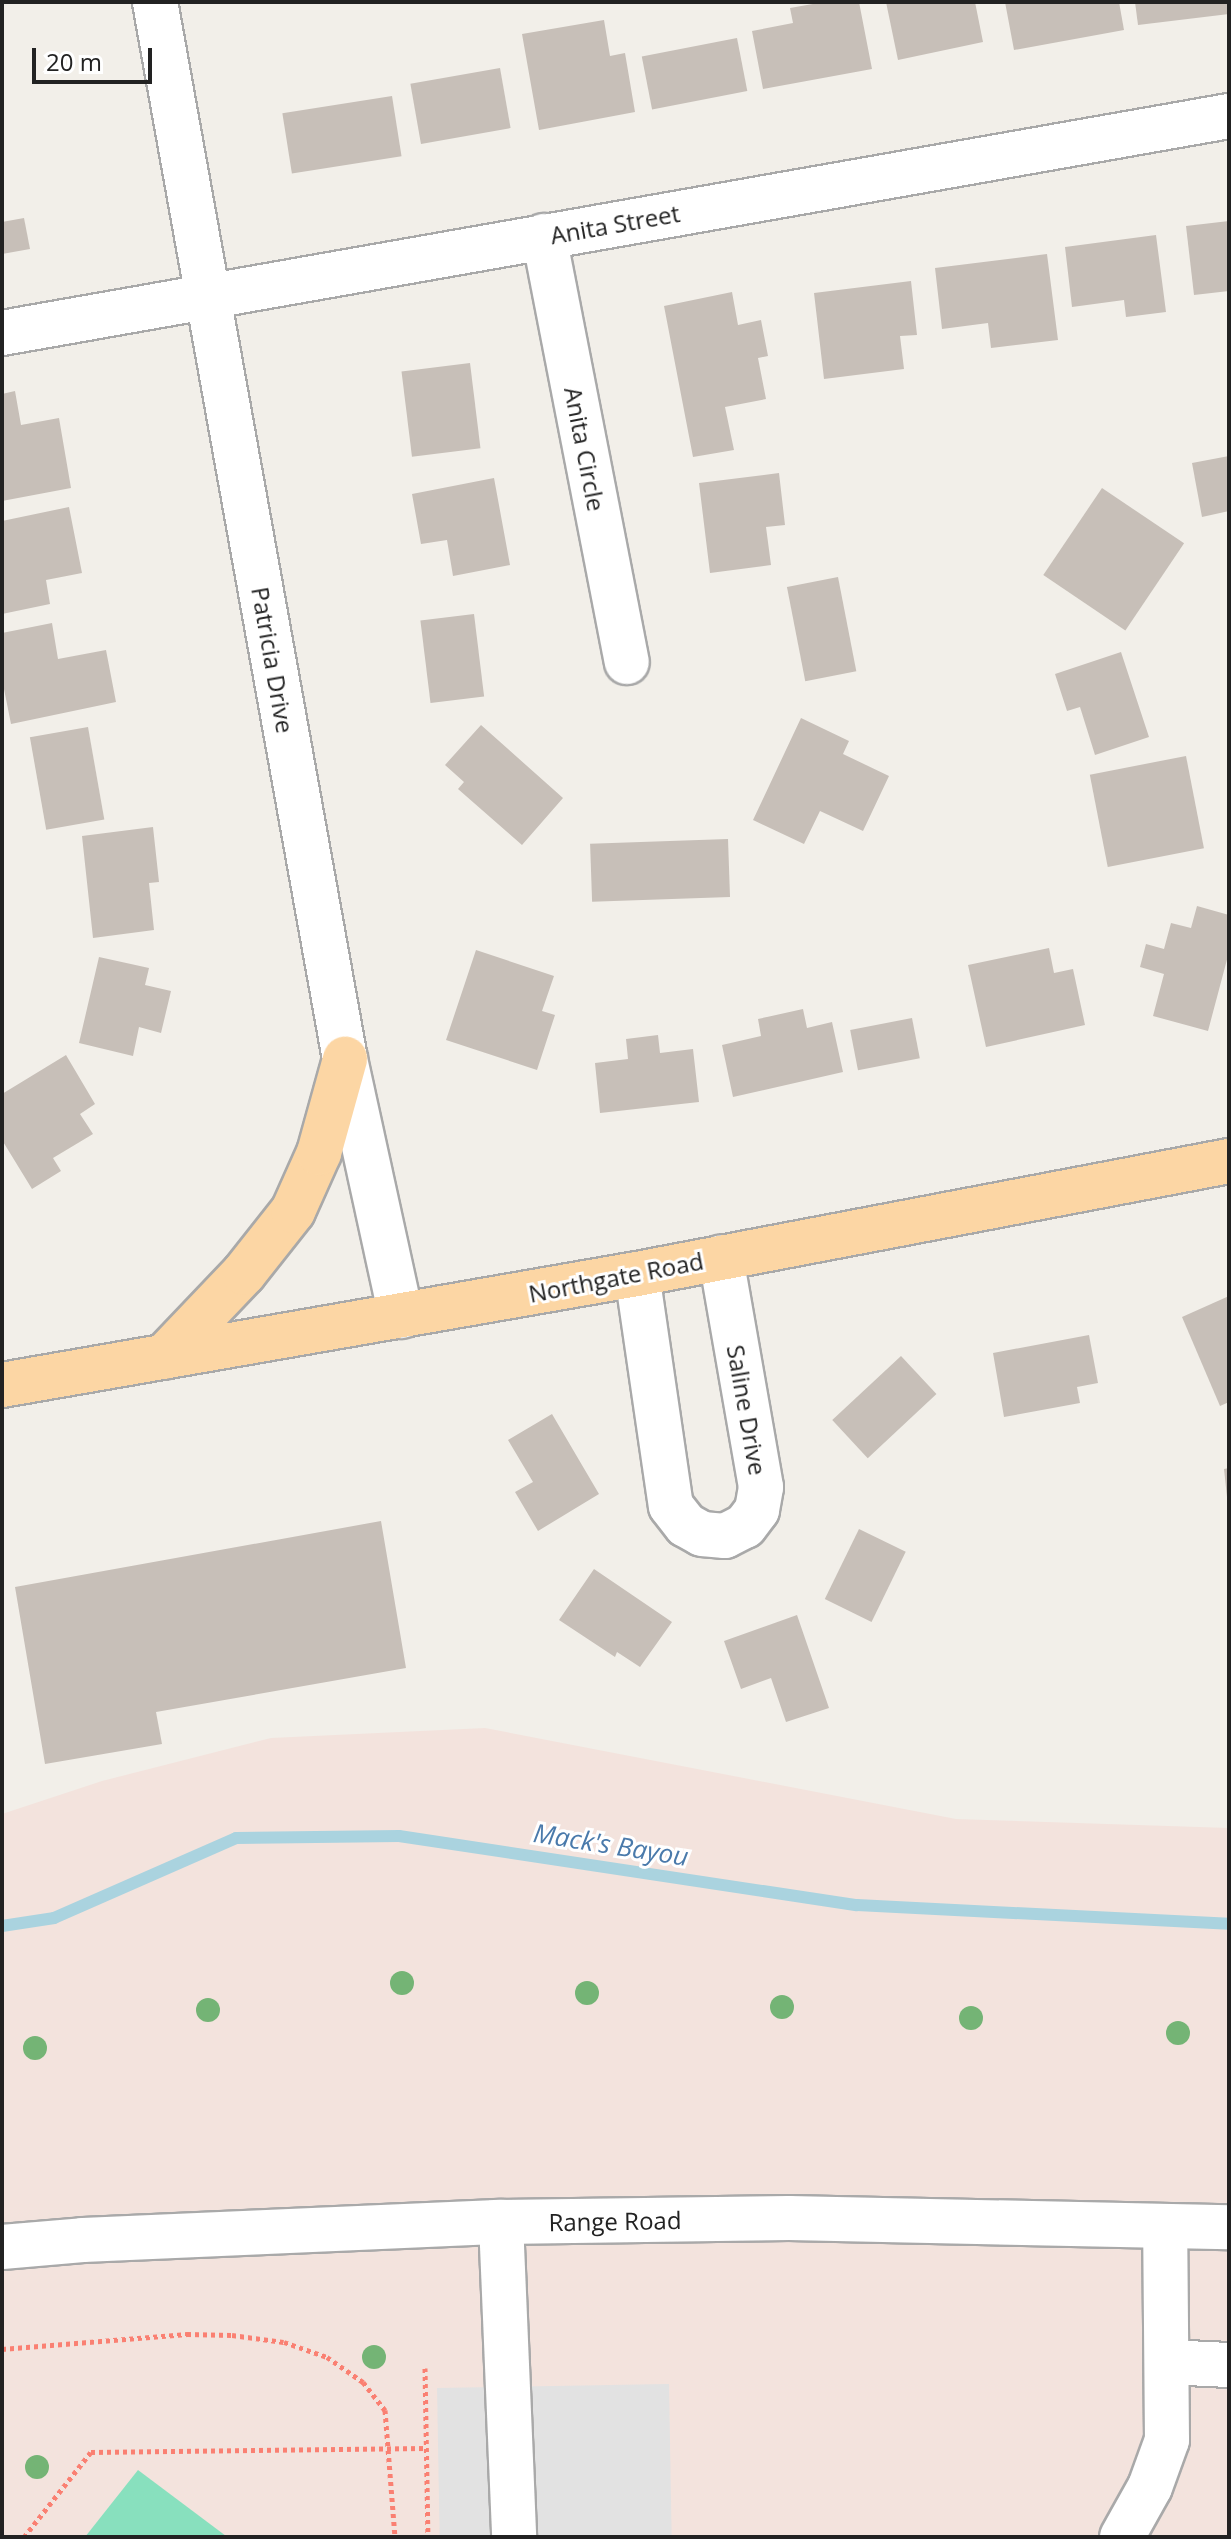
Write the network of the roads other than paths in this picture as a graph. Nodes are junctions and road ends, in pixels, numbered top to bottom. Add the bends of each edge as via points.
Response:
1 (155, 2) edge
2 (1229, 116) edge
3 (544, 236) junction
4 (207, 296) junction
5 (2, 333) edge
6 (627, 662) dead end
7 (345, 1059) junction
8 (1229, 1161) edge
9 (721, 1257) junction
10 (637, 1274) junction
11 (401, 1316) junction
12 (164, 1357) junction
13 (2, 1385) edge
14 (501, 2222) junction
15 (1165, 2226) junction
16 (1229, 2227) edge
17 (2, 2247) edge
18 (1167, 2362) junction
19 (1229, 2365) edge
20 (514, 2537) edge
21 (1122, 2537) edge

1 - 4 street, Patricia Drive
2 - 3 street, Anita Street
3 - 4 street, Anita Street
3 - 6 street, Anita Circle
4 - 5 street, Anita Street
4 - 7 street, Patricia Drive
7 - 11 street, Patricia Drive
7 - 12 main road via 319,1153 293,1211 244,1273
8 - 9 main road, Northgate Road
9 - 10 main road, Northgate Road
9 - 10 street, Saline Drive via 761,1487 757,1510 745,1526 725,1536 702,1534 686,1525 671,1506
10 - 11 main road, Northgate Road
11 - 12 main road, Northgate Road
12 - 13 main road, Northgate Road
14 - 15 street, Range Road via 789,2218
14 - 17 street, Range Road
14 - 20 street
15 - 16 street, Range Road
15 - 18 street
18 - 19 street
18 - 21 street via 1167,2440 1150,2487

